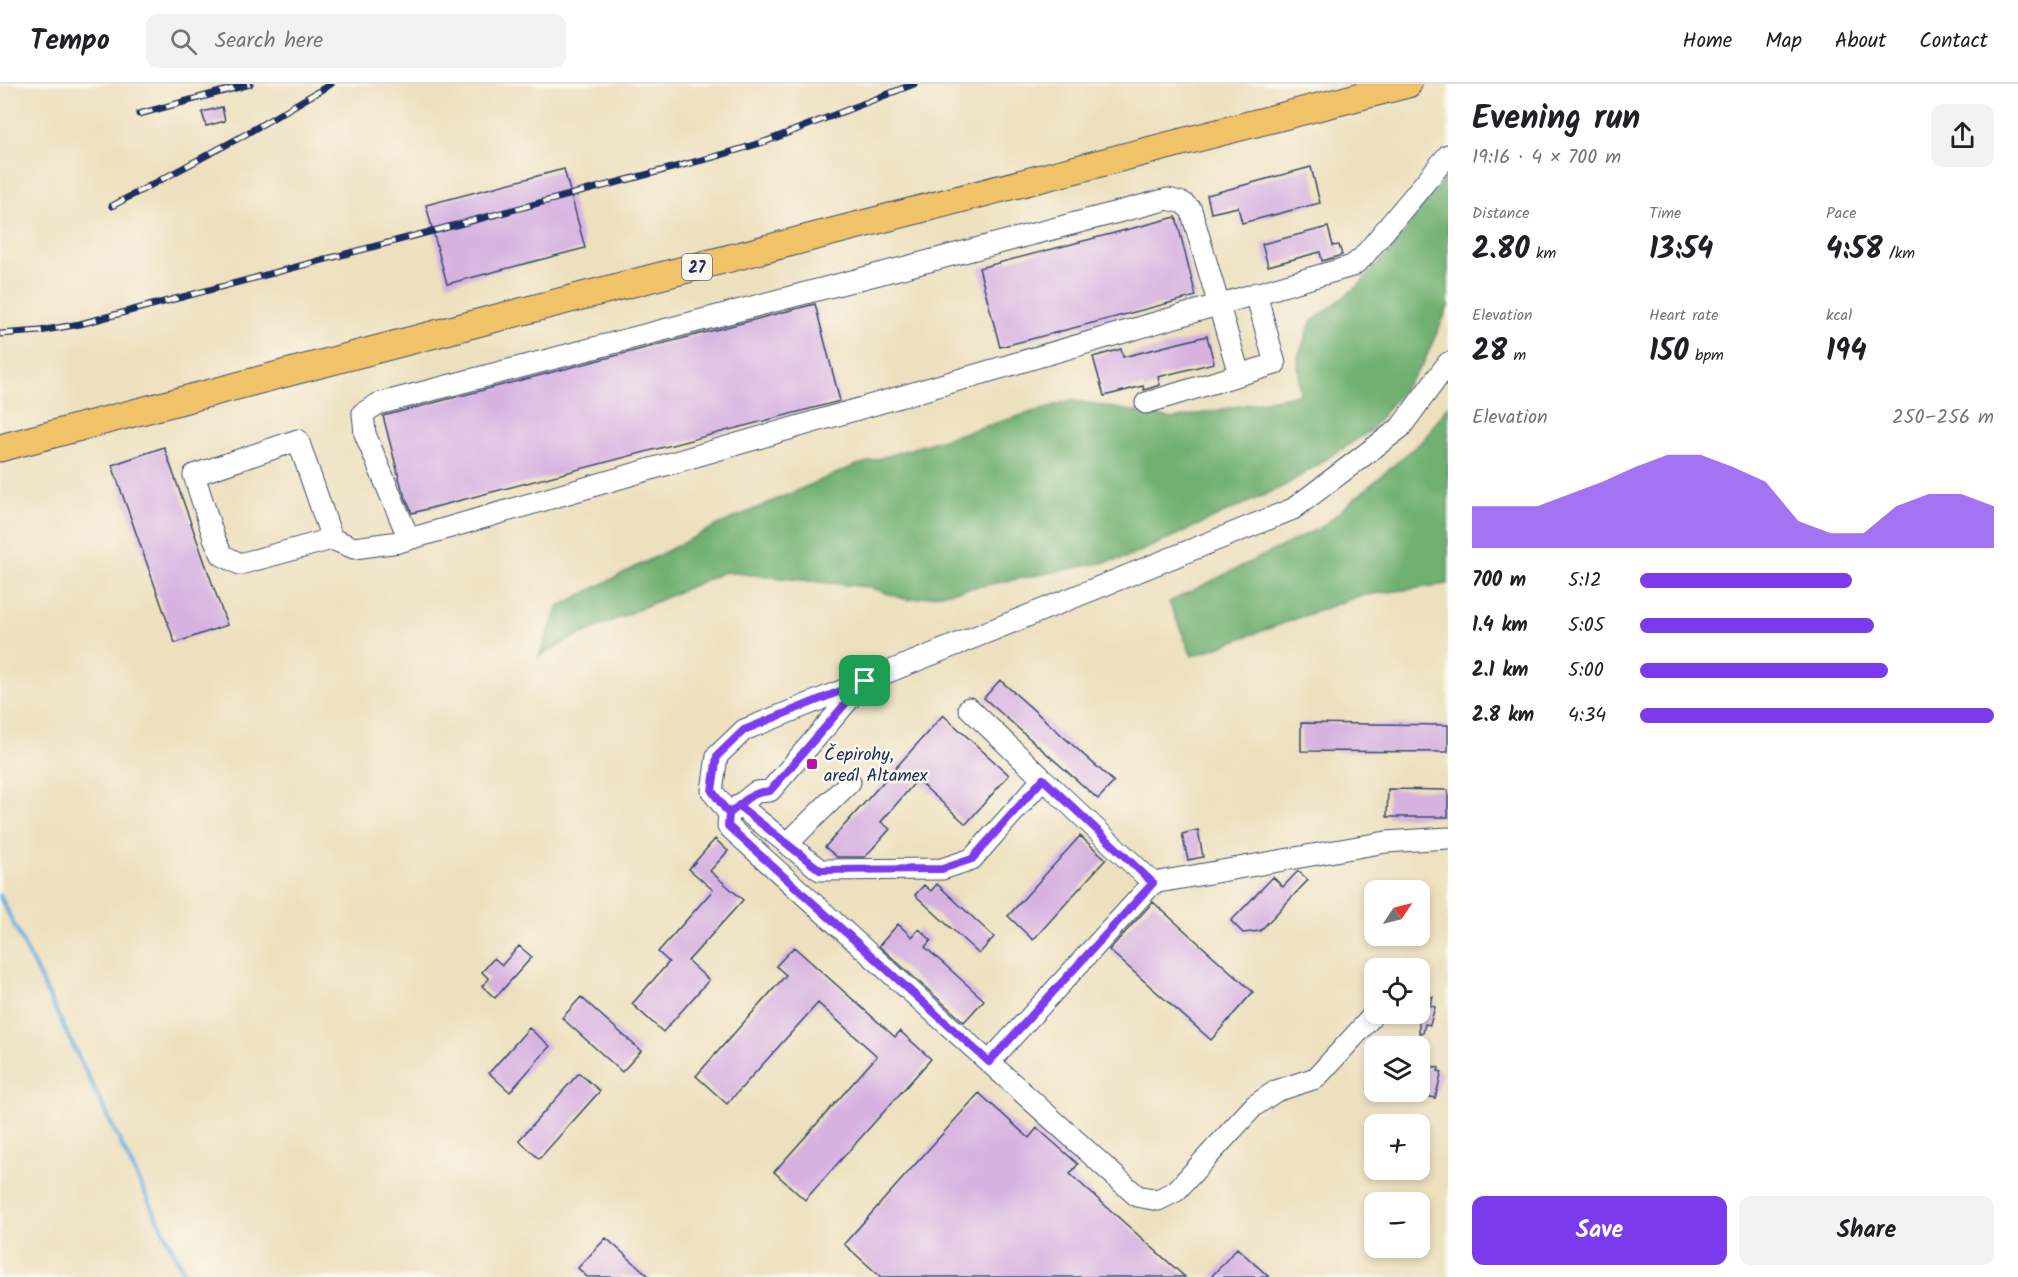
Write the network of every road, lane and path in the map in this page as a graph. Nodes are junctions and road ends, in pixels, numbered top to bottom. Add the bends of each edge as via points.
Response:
1 (1408, 84) edge
2 (1448, 155) edge
3 (1256, 293) junction
4 (1219, 304) junction
5 (1448, 363) edge
6 (1239, 374) junction
7 (1146, 403) dead end
8 (0, 448) edge
9 (333, 539) junction
10 (409, 539) junction
11 (865, 681) junction
12 (969, 708) dead end
13 (1043, 779) junction
14 (850, 782) dead end
15 (734, 810) junction
16 (1448, 838) edge
17 (787, 844) junction
18 (1153, 883) junction
19 (1365, 1024) edge
20 (989, 1062) junction

1 - 8 main road, 27
2 - 3 lane via 1352,266
3 - 4 lane
3 - 6 lane via 1275,364
4 - 6 lane
4 - 10 lane
4 - 10 lane via 1191,210 1168,199 378,404 363,413 365,434
5 - 11 lane via 1400,428 1293,509
6 - 7 lane
9 - 9 lane via 240,564 222,555 194,475 298,440
9 - 10 lane via 354,548
11 - 15 lane via 770,791 756,792
11 - 15 lane via 744,730 717,756 712,791
12 - 13 lane
13 - 17 lane via 972,859 942,869 820,870
13 - 18 lane
14 - 17 lane
15 - 17 lane
15 - 20 lane via 728,826
16 - 18 lane via 1386,842
18 - 20 lane
19 - 20 lane via 1316,1078 1276,1091 1254,1106 1176,1191 1158,1200 1137,1196

